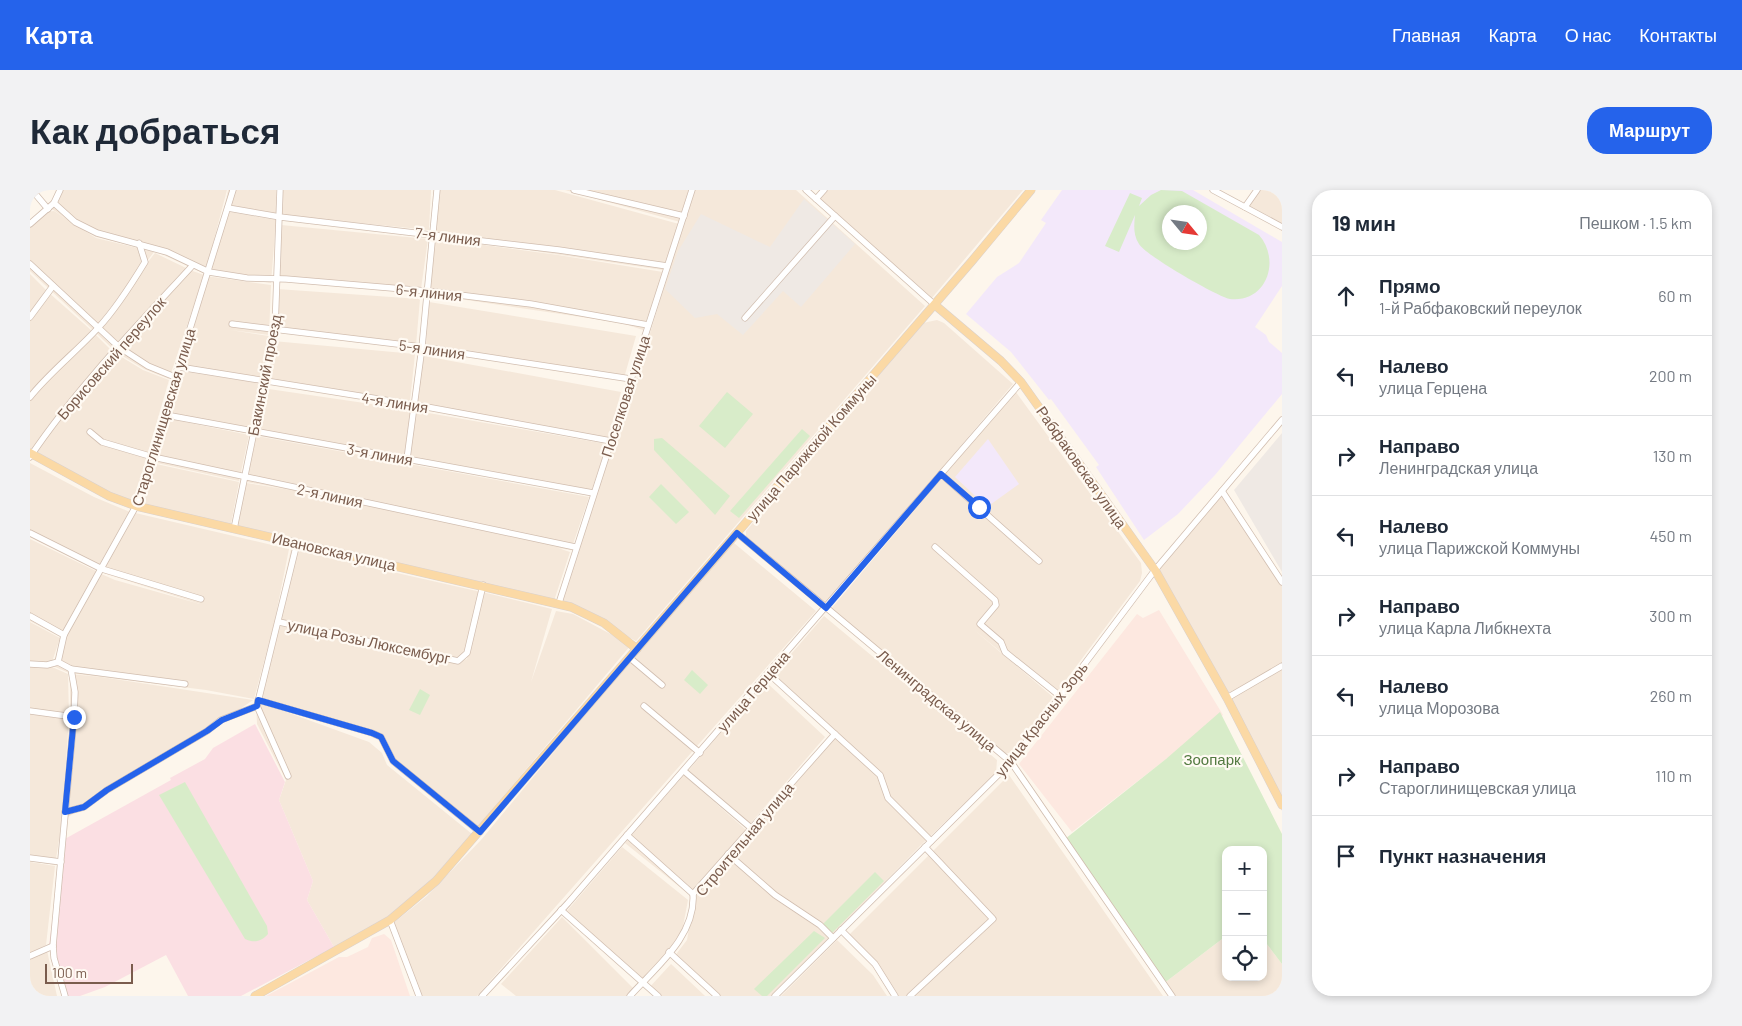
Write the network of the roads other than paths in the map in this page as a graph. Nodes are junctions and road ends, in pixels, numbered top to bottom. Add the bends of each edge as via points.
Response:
1 (32, 190) edge
2 (60, 190) edge
3 (233, 190) edge
4 (280, 190) edge
5 (437, 190) edge
6 (574, 190) edge
7 (692, 190) edge
8 (806, 190) edge
9 (824, 190) edge
10 (1031, 190) edge
11 (1213, 190) edge
12 (1256, 190) edge
13 (816, 199) junction
14 (54, 203) junction
15 (1245, 207) junction
16 (228, 208) junction
17 (48, 209) junction
18 (684, 216) junction
19 (835, 216) junction
20 (280, 217) junction
21 (30, 224) edge
22 (1282, 227) edge
23 (432, 234) junction
24 (139, 243) junction
25 (30, 264) edge
26 (193, 265) junction
27 (667, 266) junction
28 (209, 272) junction
29 (278, 278) junction
30 (53, 286) junction
31 (427, 291) junction
32 (935, 304) junction
33 (30, 318) edge
34 (745, 318) dead end
35 (232, 324) dead end
36 (648, 325) junction
37 (98, 328) junction
38 (275, 329) junction
39 (119, 347) junction
40 (422, 347) junction
41 (179, 367) junction
42 (175, 377) junction
43 (631, 379) junction
44 (265, 381) junction
45 (1020, 382) junction
46 (31, 394) edge
47 (416, 405) junction
48 (166, 415) junction
49 (1282, 420) edge
50 (253, 431) junction
51 (90, 432) dead end
52 (611, 441) junction
53 (31, 455) edge
54 (153, 457) junction
55 (408, 459) junction
56 (941, 474) junction
57 (244, 476) junction
58 (1222, 491) junction
59 (593, 493) junction
60 (136, 506) junction
61 (234, 529) junction
62 (30, 533) edge
63 (737, 533) junction
64 (297, 543) junction
65 (575, 547) junction
66 (935, 547) dead end
67 (1039, 561) dead end
68 (102, 569) junction
69 (1155, 570) junction
70 (1282, 582) edge
71 (483, 585) junction
72 (201, 599) dead end
73 (559, 603) junction
74 (826, 608) junction
75 (30, 616) edge
76 (279, 622) junction
77 (64, 635) junction
78 (638, 649) junction
79 (630, 658) junction
80 (58, 662) junction
81 (30, 664) edge
82 (1282, 666) edge
83 (72, 669) junction
84 (768, 674) junction
85 (185, 684) dead end
86 (662, 685) dead end
87 (1060, 696) junction
88 (1227, 698) junction
89 (258, 700) junction
90 (257, 706) junction
91 (644, 706) dead end
92 (30, 711) edge
93 (74, 717) junction
94 (835, 734) junction
95 (700, 753) junction
96 (1011, 762) junction
97 (684, 771) junction
98 (288, 776) dead end
99 (1282, 805) edge
100 (65, 812) junction
101 (751, 828) junction
102 (480, 832) junction
103 (627, 835) junction
104 (930, 842) junction
105 (924, 848) junction
106 (728, 854) junction
107 (30, 858) edge
108 (61, 862) junction
109 (693, 894) junction
110 (561, 910) junction
111 (390, 920) junction
112 (841, 930) junction
113 (833, 938) junction
114 (53, 946) junction
115 (669, 952) junction
116 (30, 956) edge
117 (643, 982) junction
118 (1171, 994) edge
119 (65, 996) edge
120 (255, 996) edge
121 (419, 996) edge
122 (482, 996) edge
123 (630, 996) edge
124 (658, 996) edge
125 (717, 996) edge
126 (775, 996) edge
127 (895, 996) edge
128 (910, 996) edge
129 (1164, 996) edge

1 - 17 street
2 - 14 street
3 - 16 street, Староглинищевская улица
4 - 20 street, Бакинский проезд
5 - 23 street
6 - 18 street
7 - 18 street, Поселковая улица
8 - 13 street, Рабфаковская улица
9 - 13 street
10 - 32 main road, улица Парижской Коммуны
11 - 15 street
12 - 15 street
13 - 19 street, Рабфаковская улица
14 - 17 street
14 - 24 street, 6-я линия via 75,222 97,233
15 - 22 street
16 - 20 street, 7-я линия
16 - 28 street, Староглинищевская улица
17 - 21 street
18 - 27 street, Поселковая улица
19 - 32 street, Рабфаковская улица
19 - 34 street
20 - 23 street, 7-я линия
20 - 29 street, Бакинский проезд
23 - 27 street, 7-я линия
23 - 31 street
24 - 26 street, 6-я линия
24 - 37 street via 145,262 131,286
25 - 30 street
26 - 28 street, 6-я линия
26 - 39 street, Борисовский переулок
27 - 36 street, Поселковая улица
28 - 29 street, 6-я линия via 247,278
28 - 41 street, Староглинищевская улица
29 - 31 street, 6-я линия
29 - 38 street, Бакинский проезд
30 - 33 street
30 - 37 street
31 - 36 street, 6-я линия via 531,304
31 - 40 street
32 - 45 main road, Рабфаковская улица via 1001,361
32 - 63 main road, улица Парижской Коммуны
35 - 38 street, 5-я линия
36 - 43 street, Поселковая улица
37 - 39 street
37 - 46 street
38 - 40 street, 5-я линия
38 - 44 street, Бакинский проезд
39 - 42 street via 148,366
39 - 53 street, Борисовский переулок
40 - 43 street, 5-я линия
40 - 47 street
41 - 42 street, Староглинищевская улица
41 - 44 street, 4-я линия
42 - 48 street, Староглинищевская улица
43 - 52 street, Поселковая улица
44 - 47 street, 4-я линия
44 - 50 street, Бакинский проезд
45 - 56 street, улица Герцена
45 - 69 main road, Рабфаковская улица
47 - 52 street, 4-я линия
47 - 55 street
48 - 50 street, 3-я линия
48 - 54 street, Староглинищевская улица
49 - 58 street, улица Красных Зорь
50 - 55 street, 3-я линия
50 - 57 street, Бакинский проезд
51 - 54 street, 2-я линия via 102,442
52 - 59 street, Поселковая улица
53 - 60 main road, Ивановская улица via 109,496
54 - 57 street, 2-я линия
54 - 60 street, Староглинищевская улица
55 - 59 street, 3-я линия
56 - 67 street
56 - 74 street, улица Герцена
57 - 61 street, Бакинский проезд
57 - 65 street, 2-я линия
58 - 69 street, улица Красных Зорь
58 - 70 street
59 - 65 street, Поселковая улица
60 - 61 main road, Ивановская улица
60 - 68 street, Староглинищевская улица
61 - 64 main road, Ивановская улица
62 - 68 street
63 - 74 street, Ленинградская улица
63 - 78 main road, улица Парижской Коммуны
64 - 71 main road, Ивановская улица
64 - 76 street
65 - 73 street, Поселковая улица
66 - 87 street via 995,600 996,605 980,624 1001,642 1005,652
68 - 72 street
68 - 77 street, Староглинищевская улица
69 - 87 street, улица Красных Зорь
69 - 88 main road, Рабфаковская улица
71 - 73 main road, Ивановская улица
71 - 76 street, улица Розы Люксембург via 467,653 458,661
73 - 78 main road, Ивановская улица via 604,623
74 - 84 street, улица Герцена
74 - 96 street, Ленинградская улица
75 - 77 street
76 - 89 street
77 - 80 street, Староглинищевская улица
78 - 79 main road, улица Парижской Коммуны
79 - 86 street
79 - 102 main road, улица Парижской Коммуны
80 - 81 street
80 - 83 street
82 - 88 street
83 - 85 street
83 - 93 street
84 - 94 street
84 - 95 street, улица Герцена
87 - 96 street, улица Красных Зорь
88 - 99 main road, Рабфаковская улица
89 - 90 street
89 - 102 street via 381,737 393,761
90 - 98 street
90 - 100 street via 222,720 84,807
91 - 95 street
92 - 93 street
93 - 100 street
94 - 101 street, Строительная улица
94 - 104 street via 880,775 888,798
95 - 97 street, улица Герцена
96 - 104 street, улица Красных Зорь
96 - 118 street, Ленинградская улица
97 - 101 street
97 - 103 street, улица Герцена
100 - 108 street
101 - 106 street, Строительная улица
102 - 111 main road, улица Парижской Коммуны via 430,887
103 - 109 street
103 - 110 street, улица Герцена
104 - 105 street, улица Красных Зорь
105 - 112 street, улица Красных Зорь
105 - 128 street via 993,919
106 - 109 street, Строительная улица
106 - 113 street via 775,895 820,925
107 - 108 street
108 - 114 street
109 - 115 street, Строительная улица via 694,909 690,923
110 - 117 street
110 - 122 street, улица Герцена
111 - 120 main road, улица Парижской Коммуны
111 - 121 street
112 - 113 street, улица Красных Зорь
112 - 127 street via 875,964
113 - 126 street, улица Красных Зорь
114 - 116 street
114 - 119 street
115 - 117 street, Строительная улица
115 - 125 street
117 - 123 street, Строительная улица
117 - 124 street
118 - 129 street

